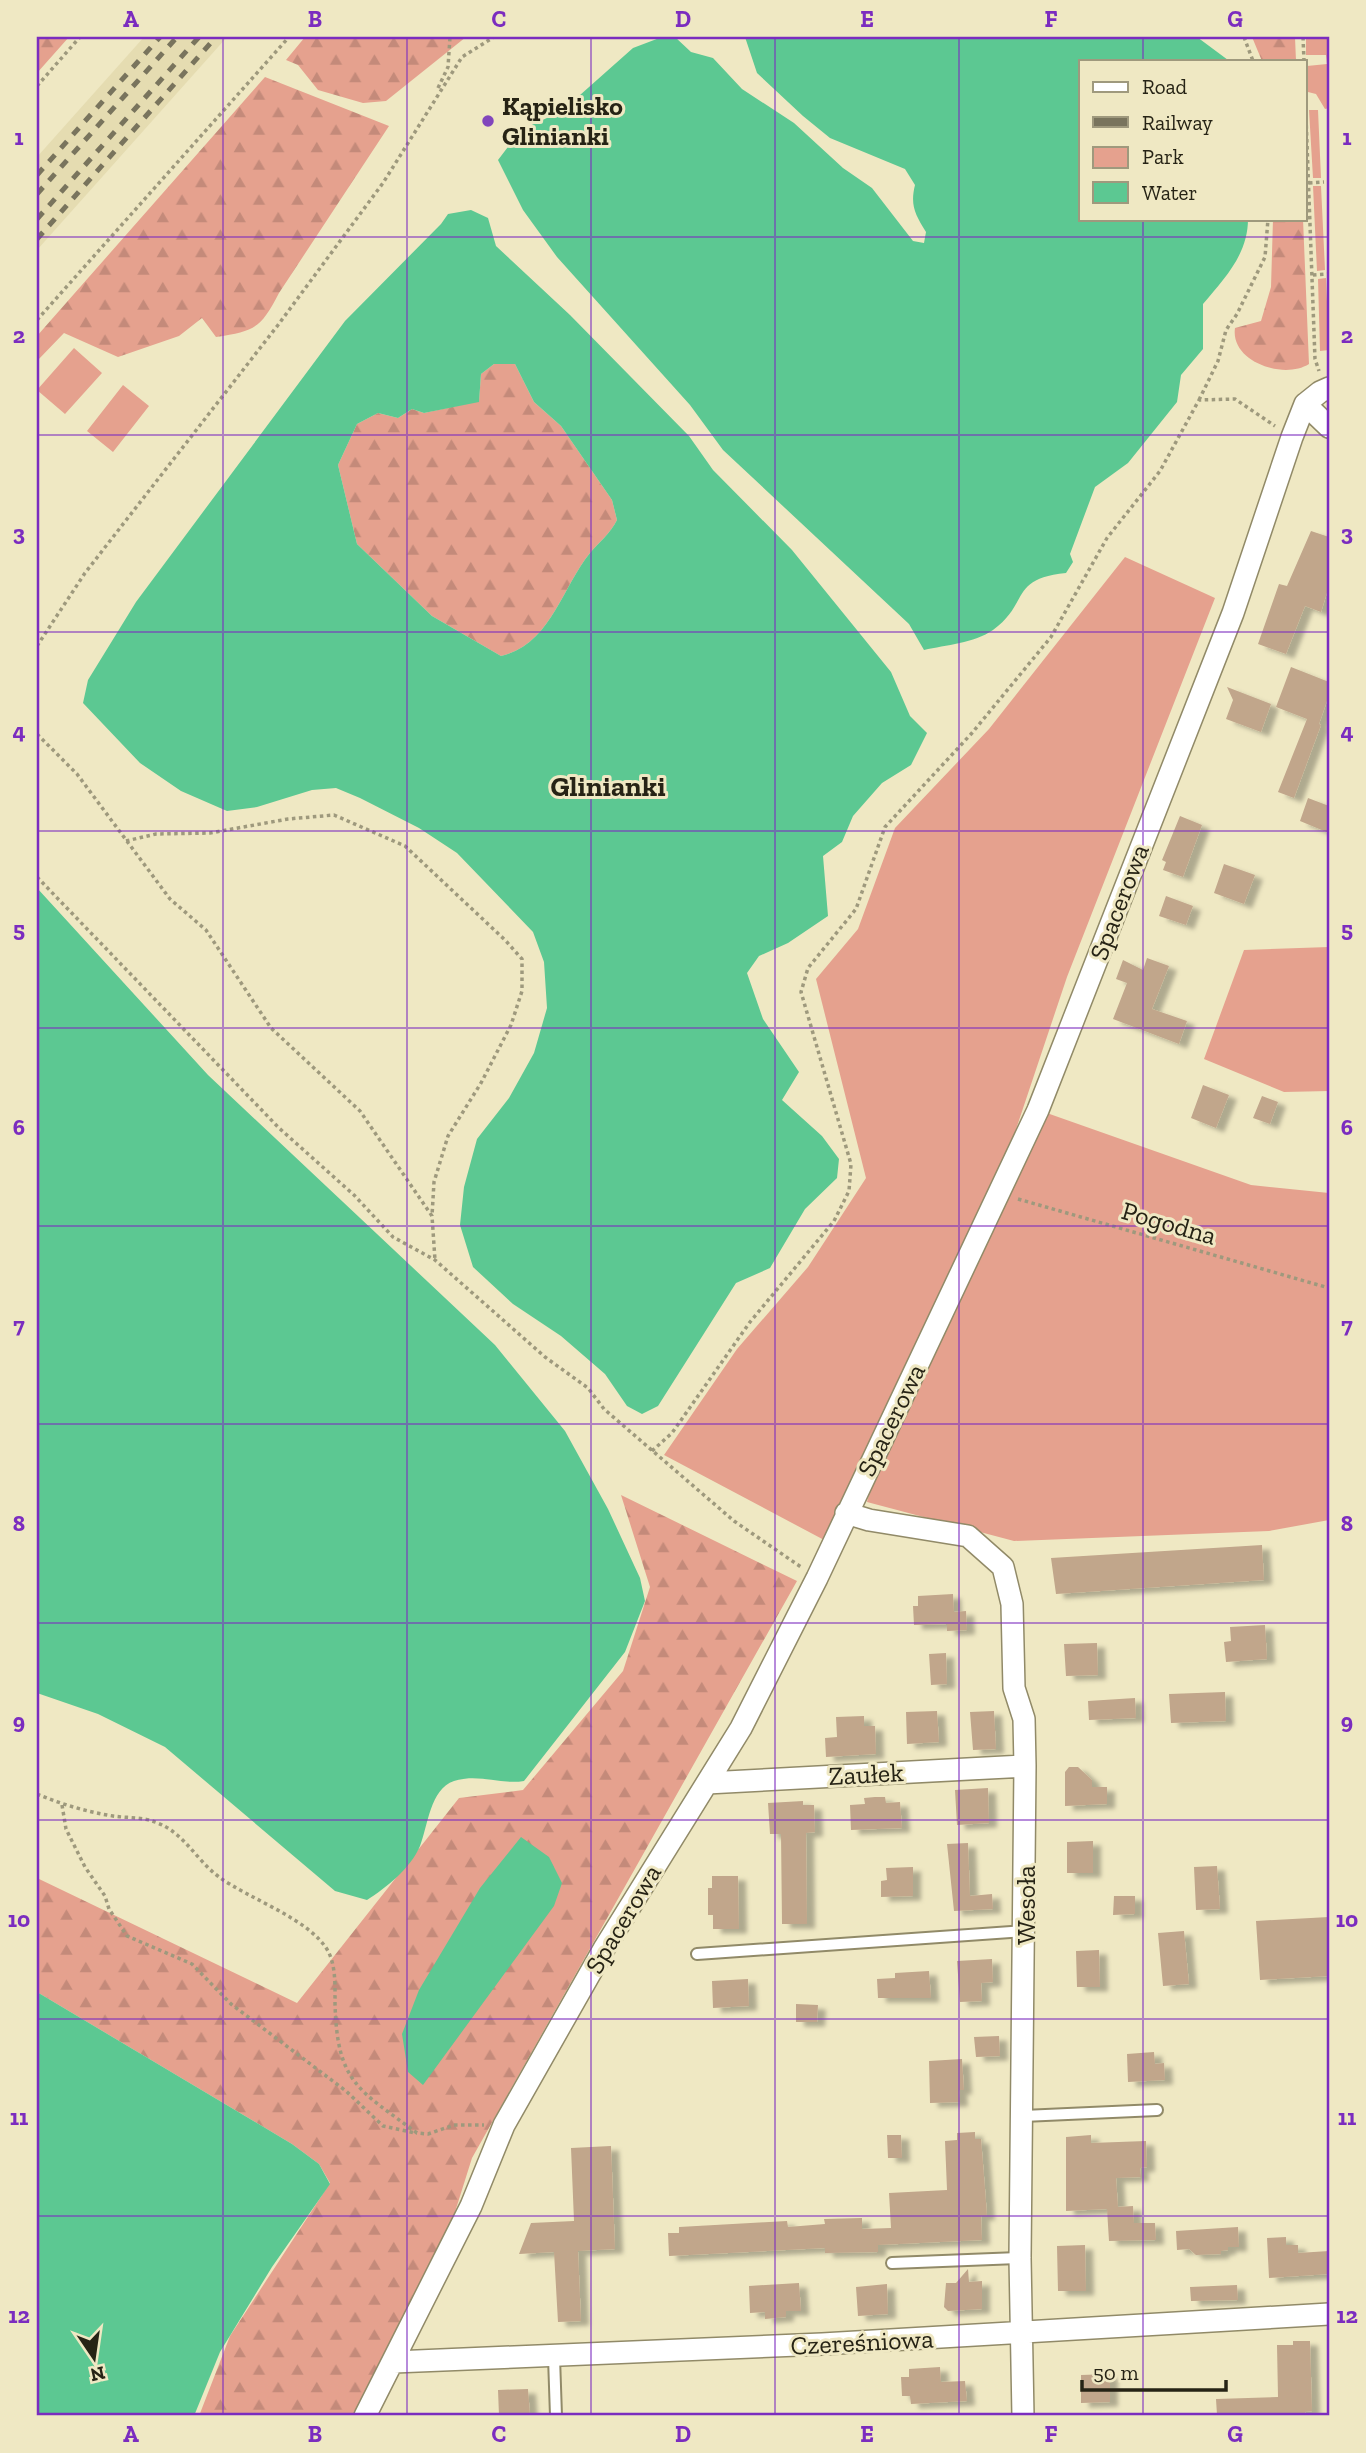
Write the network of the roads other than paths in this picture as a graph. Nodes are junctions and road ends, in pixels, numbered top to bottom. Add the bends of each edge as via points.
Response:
1 (1318, 395) edge
2 (1329, 427) edge
3 (846, 1513) junction
4 (1025, 1766) junction
5 (707, 1783) junction
6 (1026, 1931) junction
7 (697, 1954) dead end
8 (1157, 2110) dead end
9 (1023, 2116) junction
10 (1020, 2258) junction
11 (892, 2263) dead end
12 (1329, 2314) edge
13 (1021, 2333) junction
14 (554, 2357) junction
15 (394, 2362) junction
16 (365, 2416) edge
17 (556, 2416) edge
18 (1023, 2416) edge

1 - 2 street
1 - 3 street, Spacerowa via 1292,437 1233,613 1038,1110
3 - 4 street, Wesoła via 968,1536 1003,1567 1012,1604 1014,1688 1024,1719
3 - 5 street, Spacerowa via 741,1728
4 - 5 street, Zaułek
4 - 6 street, Wesoła
5 - 15 street, Spacerowa via 605,1947 504,2125 471,2206
6 - 7 lane
6 - 9 street, Wesoła
8 - 9 lane
9 - 10 street, Wesoła
10 - 11 lane
10 - 13 street, Wesoła
12 - 13 street, Czereśniowa
13 - 14 street, Czereśniowa
13 - 18 street, Wesoła
14 - 15 street, Czereśniowa
14 - 17 lane
15 - 16 street, Spacerowa

